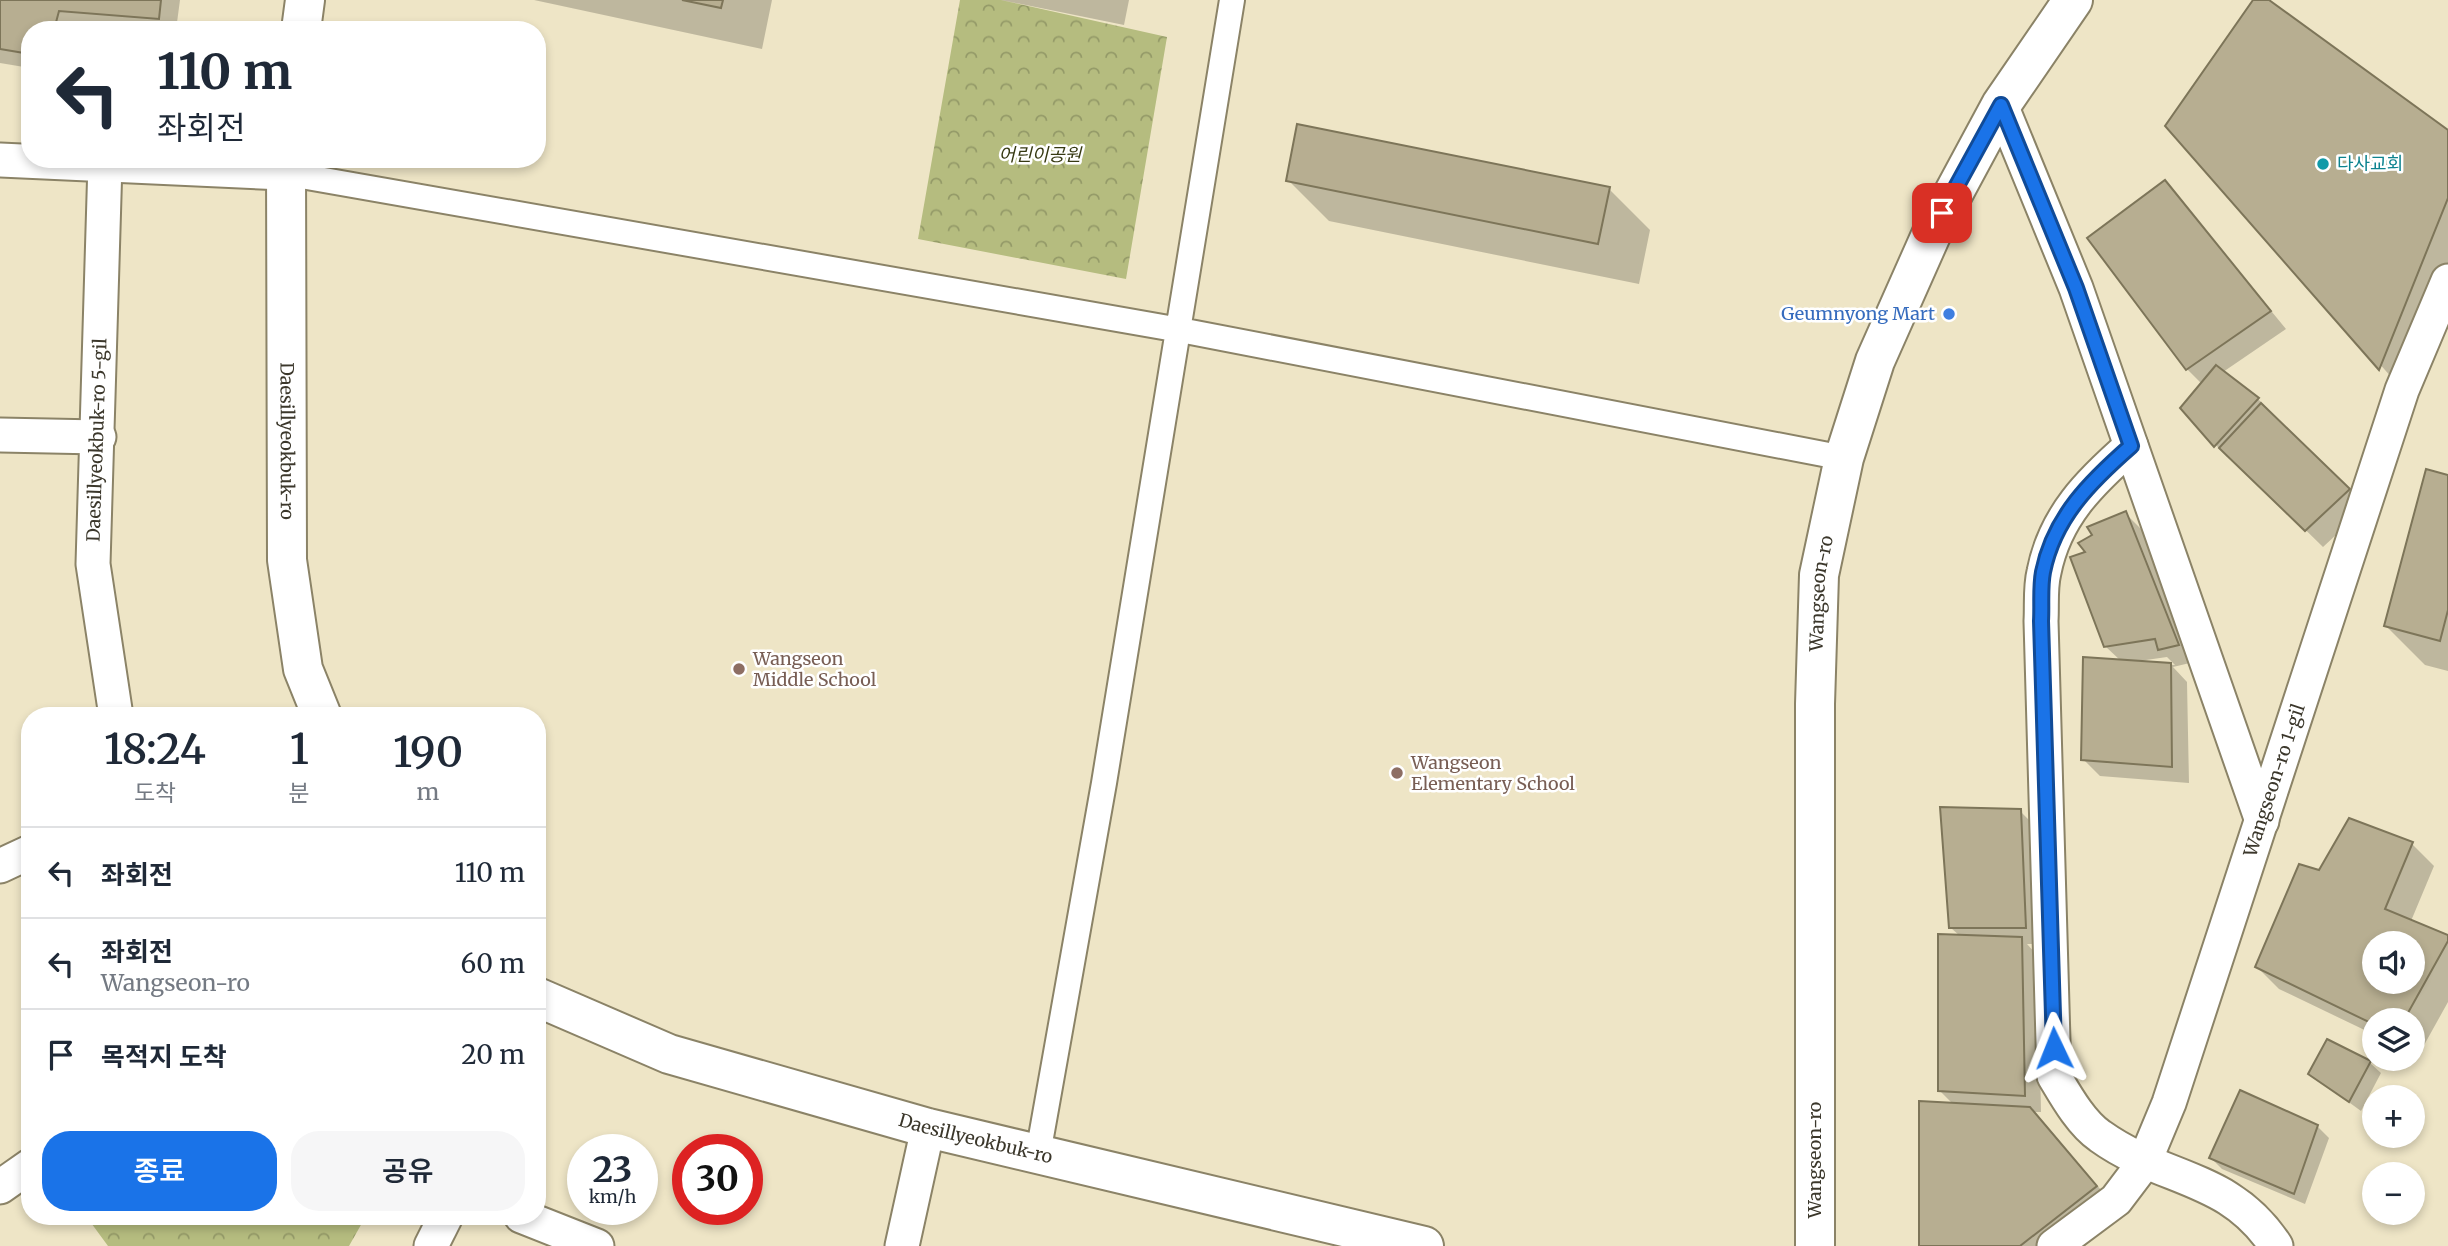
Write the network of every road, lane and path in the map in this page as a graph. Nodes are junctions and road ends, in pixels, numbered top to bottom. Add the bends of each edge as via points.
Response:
1 (305, 0) edge
2 (1231, 0) edge
3 (2073, 0) edge
4 (302, 21) edge
5 (2001, 105) junction
6 (0, 160) edge
7 (21, 161) edge
8 (105, 168) edge
9 (285, 168) edge
10 (296, 168) edge
11 (2448, 281) edge
12 (1180, 330) junction
13 (0, 435) edge
14 (99, 437) junction
15 (2131, 446) junction
16 (1844, 458) junction
17 (115, 707) edge
18 (319, 707) edge
19 (2262, 821) junction
20 (21, 856) edge
21 (0, 866) edge
22 (546, 1001) edge
23 (928, 1128) junction
24 (1038, 1154) junction
25 (2144, 1163) junction
26 (21, 1172) edge
27 (0, 1187) edge
28 (442, 1225) edge
29 (544, 1225) edge
30 (431, 1246) edge
31 (597, 1246) edge
32 (902, 1246) edge
33 (1424, 1246) edge
34 (1815, 1246) edge
35 (2054, 1246) edge
36 (2276, 1246) edge

1 - 4 street
2 - 12 street
3 - 5 street, Wangseon-ro
5 - 15 street via 2076,288
5 - 16 street, Wangseon-ro via 1931,235 1891,323
6 - 7 street
8 - 14 street, Daesillyeokbuk-ro 5-gil
9 - 18 street, Daesillyeokbuk-ro via 287,560 303,669
10 - 12 street
11 - 19 street, Wangseon-ro 1-gil via 2402,390
12 - 16 street
12 - 24 street
13 - 14 street
14 - 17 street, Daesillyeokbuk-ro 5-gil via 93,565
15 - 19 street
15 - 25 street via 2084,488 2064,518 2043,572 2041,621 2054,1076 2098,1135
16 - 34 street, Wangseon-ro via 1819,587
19 - 25 street, Wangseon-ro 1-gil via 2169,1103
20 - 21 street
22 - 23 street, Daesillyeokbuk-ro via 669,1054
23 - 24 street, Daesillyeokbuk-ro
23 - 32 street
24 - 33 street, Daesillyeokbuk-ro
25 - 35 street, Wangseon-ro 1-gil via 2116,1200
25 - 36 street via 2205,1184 2243,1206
26 - 27 street
28 - 30 street
29 - 31 street

